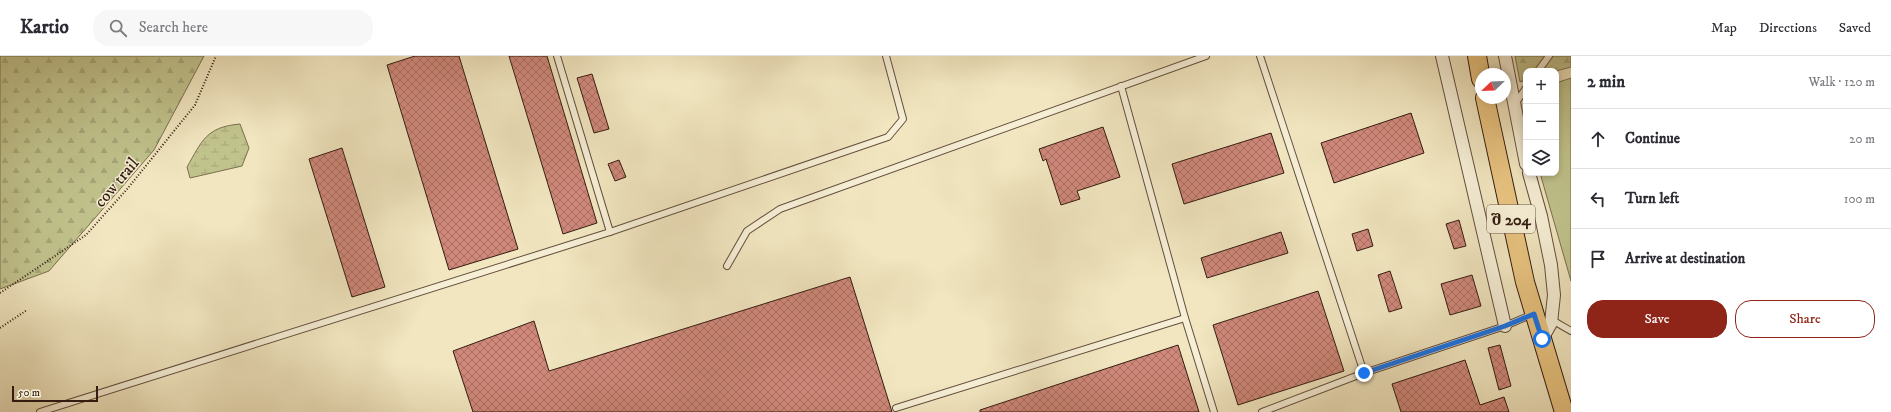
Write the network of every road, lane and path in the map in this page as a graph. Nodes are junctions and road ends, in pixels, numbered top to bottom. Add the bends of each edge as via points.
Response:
1 (216, 56) edge
2 (557, 56) edge
3 (886, 56) edge
4 (1206, 56) edge
5 (1260, 56) edge
6 (1442, 56) edge
7 (1476, 56) edge
8 (1505, 56) edge
9 (1548, 56) edge
10 (1479, 68) edge
11 (1540, 68) edge
12 (1121, 86) junction
13 (1523, 92) edge
14 (1486, 104) edge
15 (1514, 106) junction
16 (1523, 150) edge
17 (1530, 176) edge
18 (610, 232) junction
19 (727, 266) dead end
20 (0, 293) edge
21 (27, 310) dead end
22 (1534, 314) junction
23 (1185, 318) junction
24 (1552, 320) junction
25 (1505, 326) junction
26 (0, 328) edge
27 (1571, 331) edge
28 (1542, 339) junction
29 (1364, 373) junction
30 (896, 408) dead end
31 (40, 412) edge
32 (1214, 412) edge
33 (1262, 412) edge
34 (1564, 412) edge

1 - 20 path, cow trail via 195,105 86,235
2 - 18 lane
3 - 18 lane via 902,118 888,137
4 - 12 lane
5 - 29 lane
6 - 25 street
7 - 10 main road
8 - 15 street
9 - 11 lane
12 - 19 lane via 780,209 747,231
12 - 23 lane
13 - 15 lane
14 - 22 main road, შ 204
15 - 16 street
17 - 24 street via 1551,265 1554,295
18 - 31 lane
21 - 26 path
22 - 25 lane
22 - 28 main road, შ 204
23 - 30 lane
23 - 32 lane
24 - 27 lane
24 - 28 street
25 - 29 lane
28 - 34 main road, შ 204
29 - 33 lane

